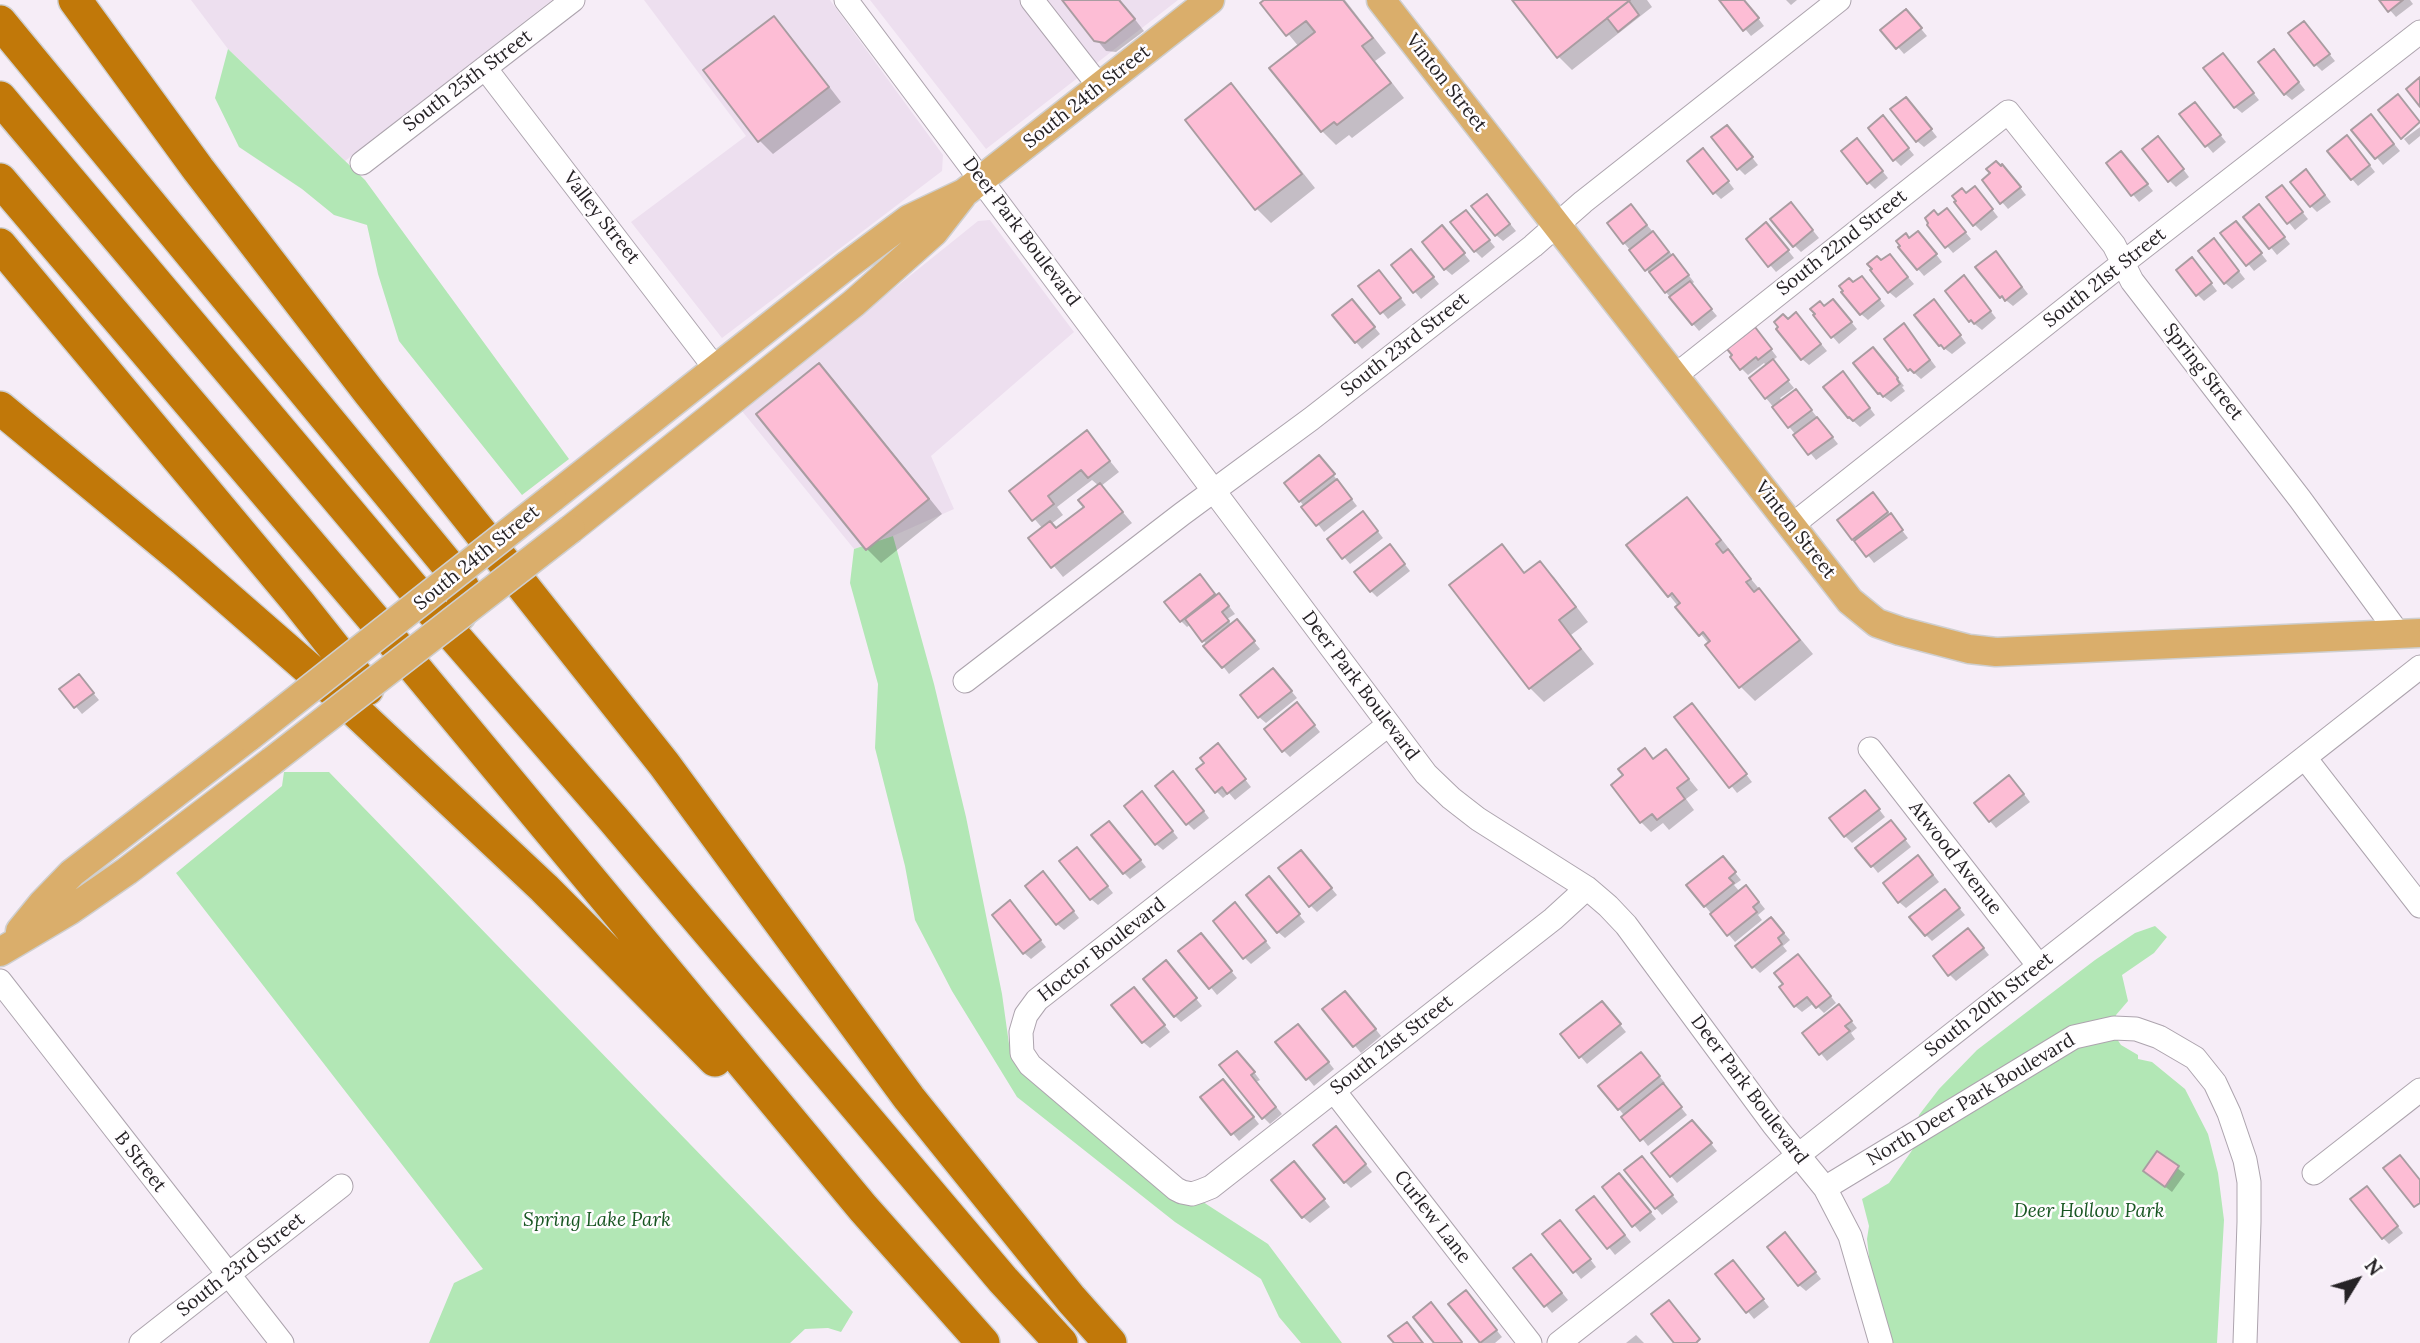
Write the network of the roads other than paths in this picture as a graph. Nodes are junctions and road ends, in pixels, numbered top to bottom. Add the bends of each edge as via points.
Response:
1 (59, 0) edge
2 (75, 0) edge
3 (573, 0) edge
4 (846, 0) edge
5 (1032, 0) edge
6 (1210, 0) edge
7 (1381, 0) edge
8 (1839, 0) edge
9 (0, 22) edge
10 (2420, 32) edge
11 (485, 68) junction
12 (1099, 86) junction
13 (0, 98) edge
14 (2008, 112) joint
15 (362, 163) dead end
16 (198, 169) junction
17 (0, 180) edge
18 (973, 187) junction
19 (1557, 225) junction
20 (0, 245) edge
21 (2123, 263) junction
22 (715, 368) junction
23 (1676, 375) junction
24 (0, 408) edge
25 (0, 418) edge
26 (60, 457) junction
27 (1215, 491) junction
28 (1791, 526) junction
29 (457, 575) junction
30 (459, 615) junction
31 (2409, 633) edge
32 (346, 661) junction
33 (2420, 667) edge
34 (965, 681) dead end
35 (367, 689) junction
36 (1388, 725) junction
37 (1870, 749) dead end
38 (2305, 758) junction
39 (1587, 888) junction
40 (2420, 906) edge
41 (4, 948) edge
42 (2039, 966) junction
43 (0, 981) edge
44 (2420, 1090) edge
45 (1334, 1091) junction
46 (1798, 1155) junction
47 (2314, 1173) dead end
48 (341, 1186) dead end
49 (1825, 1188) junction
50 (1192, 1194) joint
51 (863, 1208) junction
52 (228, 1275) junction
53 (141, 1343) edge
54 (282, 1343) edge
55 (983, 1343) edge
56 (1061, 1343) edge
57 (1110, 1343) edge
58 (1531, 1343) edge
59 (1559, 1343) edge
60 (1881, 1343) edge
61 (2245, 1343) edge

1 - 16 highway
2 - 16 highway
3 - 11 street, South 25th Street
4 - 18 street, Deer Park Boulevard
5 - 12 street
6 - 12 main road, South 24th Street
7 - 19 main road, Vinton Street
8 - 19 street, South 23rd Street
9 - 29 highway
10 - 21 street, South 21st Street
11 - 15 street, South 25th Street
11 - 22 street, Valley Street
12 - 18 main road, South 24th Street
13 - 56 highway via 433,612
14 - 21 street, Spring Street via 2114,245
14 - 23 street, South 22nd Street
16 - 57 highway via 664,765 909,1098
17 - 51 highway via 394,643
18 - 22 main road, South 24th Street via 909,219
18 - 27 street, Deer Park Boulevard
18 - 30 main road, South 24th Street, bridge via 934,232 854,303
19 - 23 main road, Vinton Street
19 - 27 street, South 23rd Street
20 - 32 highway
21 - 28 street, South 21st Street
21 - 31 street, Spring Street via 2132,281 2292,488
22 - 29 main road, South 24th Street, bridge
23 - 28 main road, Vinton Street
24 - 26 highway
25 - 26 highway
26 - 51 highway via 247,614 463,811
27 - 34 street, South 23rd Street
27 - 36 street, Deer Park Boulevard
28 - 31 main road, Vinton Street via 1850,601 1877,623 1969,649 2025,652
29 - 30 highway via 464,590
29 - 32 main road, South 24th Street, bridge
30 - 35 main road, South 24th Street, bridge
32 - 35 highway
32 - 41 main road, South 24th Street, bridge via 72,873
33 - 38 street, South 20th Street
35 - 41 main road, South 24th Street, bridge via 127,871
36 - 39 street, Deer Park Boulevard via 1451,798
36 - 50 street, Hoctor Boulevard via 1037,1000 1026,1015 1020,1040 1030,1065 1176,1189
37 - 42 street, Atwood Avenue
38 - 40 street
38 - 42 street, South 20th Street
39 - 45 street, South 21st Street
39 - 46 street, Deer Park Boulevard via 1626,925
42 - 46 street, South 20th Street
43 - 52 street, B Street
44 - 47 street
45 - 50 street, South 21st Street via 1211,1187
45 - 58 street, Curlew Lane
46 - 49 street, Deer Park Boulevard
46 - 59 street, South 20th Street
48 - 52 street, South 23rd Street
49 - 60 street, Deer Park Boulevard via 1850,1236
49 - 61 street, North Deer Park Boulevard via 2074,1037 2114,1028 2159,1037 2195,1058 2214,1083 2245,1160 2249,1222
51 - 55 highway
52 - 53 street, South 23rd Street
52 - 54 street, B Street

